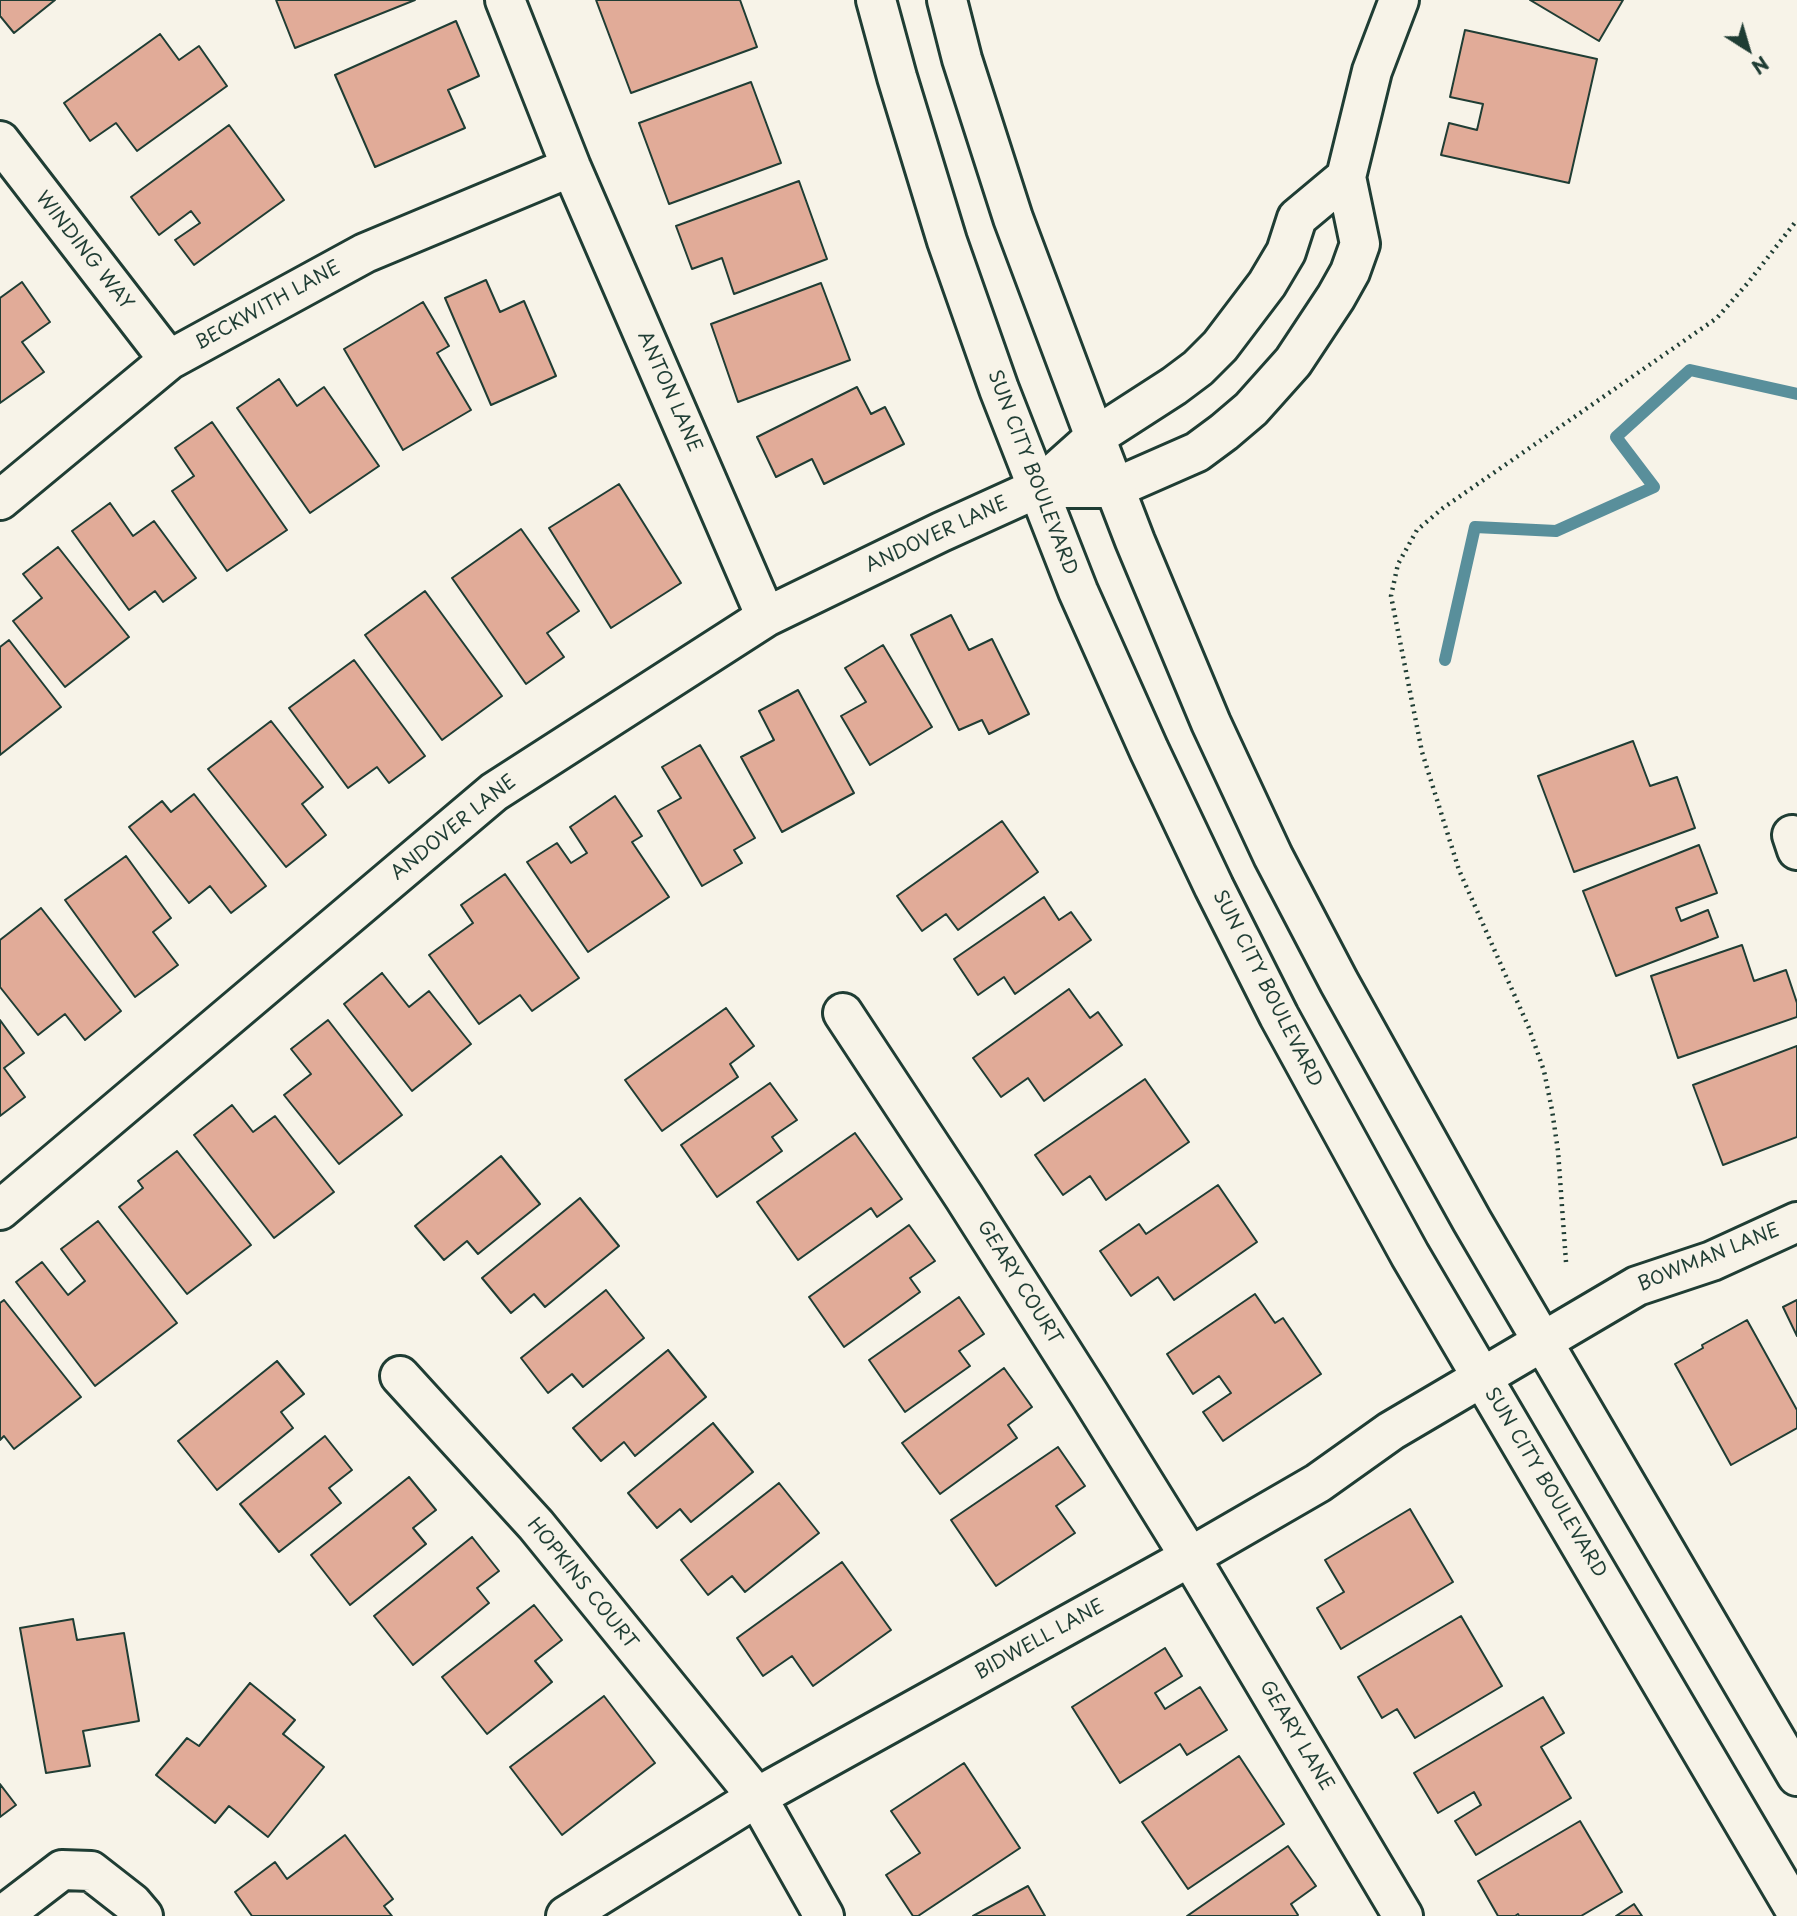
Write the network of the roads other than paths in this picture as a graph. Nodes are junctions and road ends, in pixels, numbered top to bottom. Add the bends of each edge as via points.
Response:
1 (505, 0) edge
2 (876, 0) edge
3 (947, 0) edge
4 (1399, 0) edge
5 (0, 141) edge
6 (571, 167) junction
7 (1346, 177) junction
8 (169, 360) junction
9 (1095, 437) junction
10 (1038, 488) junction
11 (1115, 488) junction
12 (0, 500) edge
13 (766, 617) junction
14 (844, 1013) dead end
15 (0, 1210) edge
16 (1797, 1222) edge
17 (1512, 1359) junction
18 (400, 1376) dead end
19 (1190, 1557) junction
20 (1797, 1776) edge
21 (757, 1797) junction
22 (1797, 1913) edge
23 (2, 1916) edge
24 (143, 1916) edge
25 (566, 1916) edge
26 (824, 1916) edge
27 (1403, 1916) edge

1 - 6 street, ANTON LANE
2 - 10 street, SUN CITY BOULEVARD via 947,241
3 - 9 street, SUN CITY BOULEVARD via 1013,218
4 - 7 street via 1372,71
5 - 8 street, WINDING WAY
6 - 8 street, BECKWITH LANE via 365,253
6 - 13 street, ANTON LANE
7 - 9 street via 1297,218 1286,252 1267,284 1220,346 1174,386
7 - 11 street via 1360,244 1336,297 1293,362 1251,409 1197,452
8 - 12 street, BECKWITH LANE
9 - 10 street
9 - 11 street, SUN CITY BOULEVARD
10 - 11 street
10 - 13 street, ANDOVER LANE
10 - 17 street, SUN CITY BOULEVARD via 1149,750 1279,1016 1347,1142 1410,1255
11 - 17 street, SUN CITY BOULEVARD via 1211,723 1273,856 1408,1109
13 - 15 street, ANDOVER LANE via 494,792
14 - 19 street, GEARY COURT
16 - 17 street, BOWMAN LANE via 1712,1261 1637,1286
17 - 19 street, BIDWELL LANE via 1391,1431 1318,1483
17 - 20 street, SUN CITY BOULEVARD
17 - 22 street, SUN CITY BOULEVARD
18 - 21 street, HOPKINS COURT via 536,1525
19 - 21 street, BIDWELL LANE
19 - 27 street, GEARY LANE
21 - 25 street, BIDWELL LANE
21 - 26 street, HOPKINS COURT
23 - 24 street via 62,1870 91,1871

